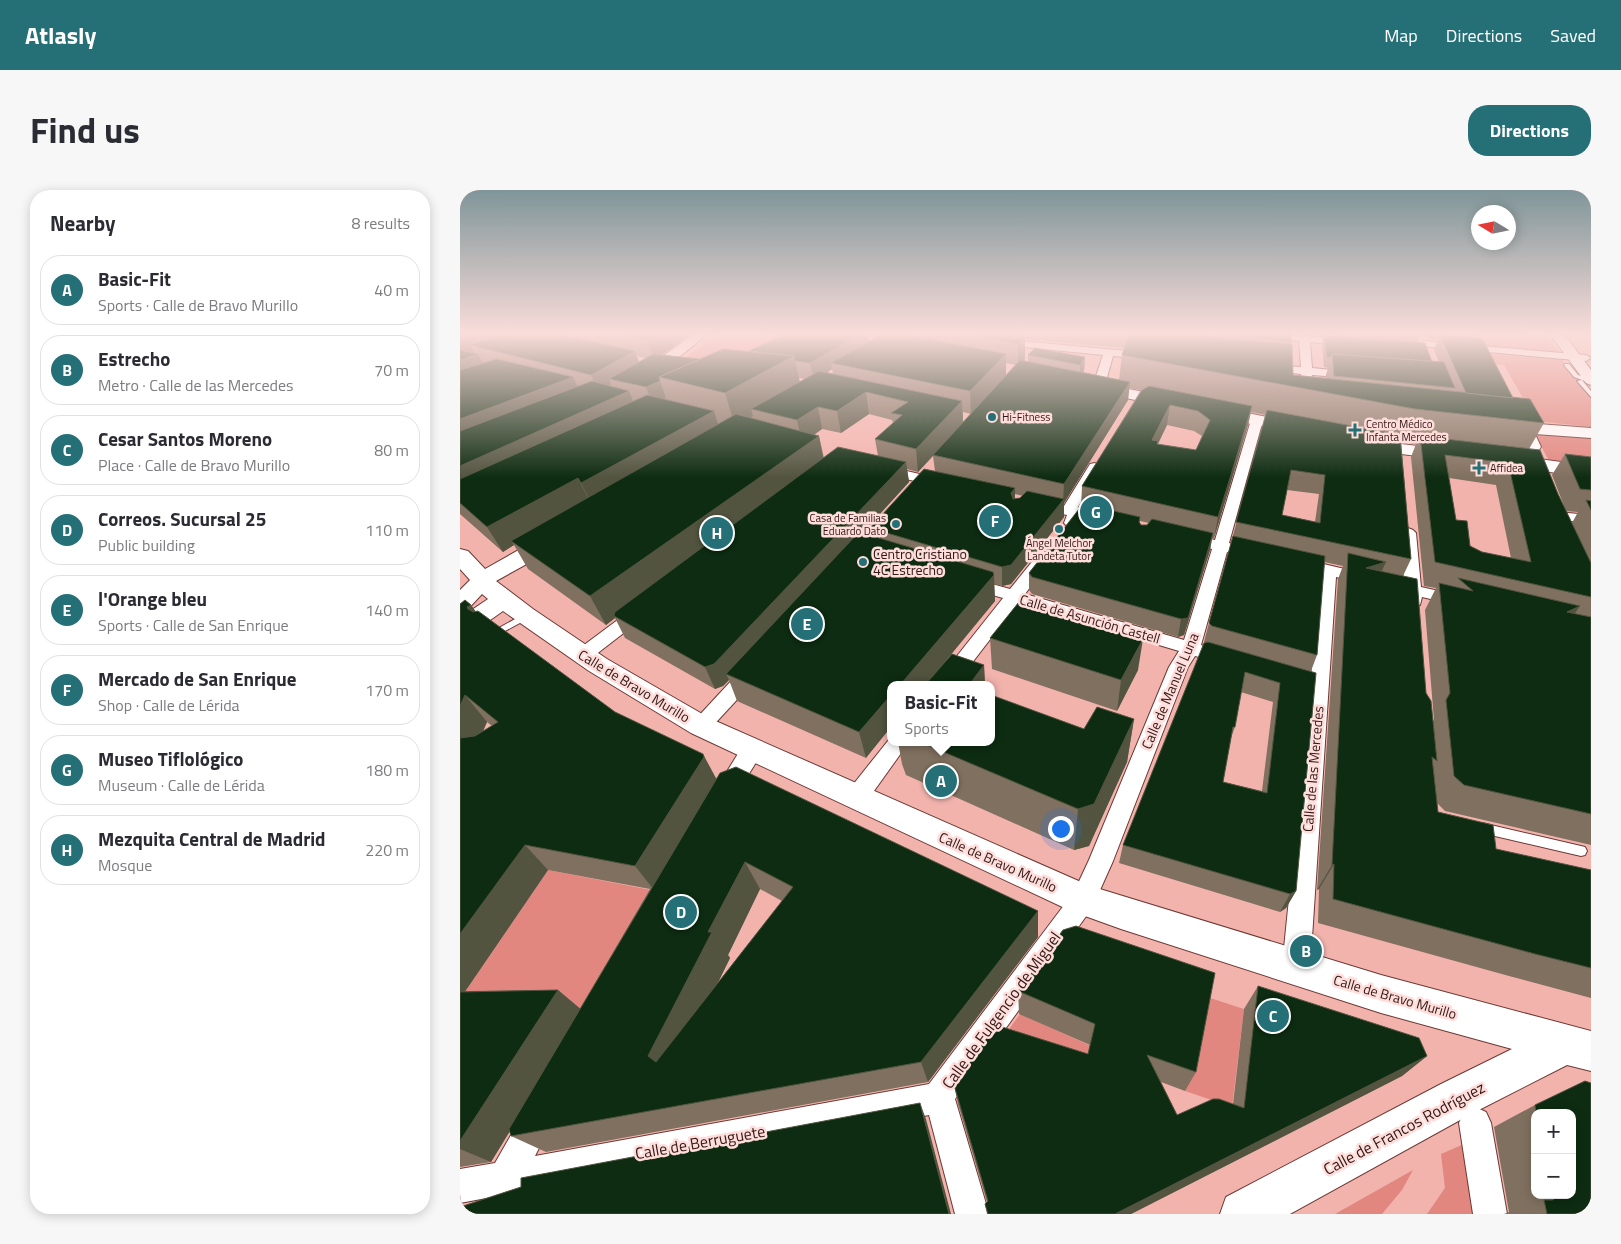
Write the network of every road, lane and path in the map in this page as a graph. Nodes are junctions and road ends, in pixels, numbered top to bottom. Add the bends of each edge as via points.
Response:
1 (1100, 382) edge
2 (1307, 382) edge
3 (1587, 382) edge
4 (1078, 384) edge
5 (1098, 388) junction
6 (1591, 395) edge
7 (1308, 396) edge
8 (1148, 398) junction
9 (1133, 405) edge
10 (1257, 420) junction
11 (1315, 431) edge
12 (1591, 433) edge
13 (1353, 439) edge
14 (1401, 449) junction
15 (1102, 456) edge
16 (1470, 457) edge
17 (1490, 459) edge
18 (868, 466) edge
19 (1402, 468) edge
20 (1591, 472) edge
21 (926, 475) junction
22 (950, 486) edge
23 (910, 492) edge
24 (1550, 499) junction
25 (1026, 502) edge
26 (1075, 512) junction
27 (1407, 515) edge
28 (1591, 519) edge
29 (1118, 522) edge
30 (571, 530) edge
31 (1174, 535) edge
32 (1220, 546) junction
33 (460, 556) edge
34 (1328, 570) junction
35 (959, 579) edge
36 (483, 580) junction
37 (1413, 590) junction
38 (1014, 597) junction
39 (504, 599) junction
40 (651, 603) edge
41 (460, 604) edge
42 (1478, 605) edge
43 (526, 616) junction
44 (1415, 618) edge
45 (460, 629) edge
46 (492, 634) edge
47 (1191, 648) junction
48 (582, 655) junction
49 (765, 656) edge
50 (1219, 656) edge
51 (1274, 673) edge
52 (947, 681) edge
53 (1320, 687) junction
54 (701, 726) junction
55 (896, 746) edge
56 (752, 750) junction
57 (856, 798) junction
58 (713, 815) edge
59 (1467, 824) edge
60 (1581, 851) dead end
61 (1083, 900) junction
62 (1296, 968) junction
63 (1578, 1048) edge
64 (551, 1095) edge
65 (939, 1096) junction
66 (1475, 1123) dead end
67 (505, 1178) junction
68 (460, 1186) edge
69 (972, 1214) edge
70 (1243, 1214) edge
71 (1490, 1214) edge

1 - 5 street
2 - 7 street
3 - 6 lane
4 - 5 main road
5 - 8 main road
8 - 9 street
8 - 10 main road
10 - 11 main road
10 - 32 street, Calle de Manuel Luna
12 - 24 main road via 1517,427 1524,429
13 - 14 main road
14 - 16 main road
14 - 19 street
15 - 26 street via 1071,507
17 - 24 main road
18 - 21 street
20 - 24 main road
21 - 22 street
21 - 23 street
24 - 28 street
25 - 26 street
26 - 29 street
26 - 38 street via 1074,520
27 - 37 street
30 - 36 main road
31 - 32 street
32 - 34 street
32 - 47 street, Calle de Manuel Luna
33 - 36 main road, Calle de Bravo Murillo
34 - 37 street
34 - 53 street, Calle de las Mercedes
35 - 38 street, Calle de Asunción Castell
36 - 39 main road, Calle de Bravo Murillo
36 - 41 main road
37 - 42 street
37 - 44 street
38 - 47 street, Calle de Asunción Castell
38 - 52 street
39 - 43 main road, Calle de Bravo Murillo
39 - 45 main road
40 - 48 street
43 - 46 lane
43 - 48 main road, Calle de Bravo Murillo
47 - 50 street, Calle de Asunción Castell
47 - 61 street, Calle de Manuel Luna via 1179,667 1102,861
48 - 54 main road, Calle de Bravo Murillo
49 - 54 street
51 - 53 street
53 - 62 street, Calle de las Mercedes
54 - 56 main road, Calle de Bravo Murillo
55 - 57 street
56 - 57 main road, Calle de Bravo Murillo
56 - 58 street
57 - 61 main road, Calle de Bravo Murillo
59 - 60 lane
61 - 62 main road, Calle de Bravo Murillo
61 - 65 street, Calle de Fulgencio de Miguel
62 - 63 main road, Calle de Bravo Murillo
63 - 70 main road, Calle de Francos Rodríguez via 1456,1099
64 - 67 street
65 - 67 street, Calle de Berruguete via 921,1102
65 - 69 street, Calle de Fulgencio de Miguel
66 - 71 street
67 - 68 street, Calle de Berruguete

